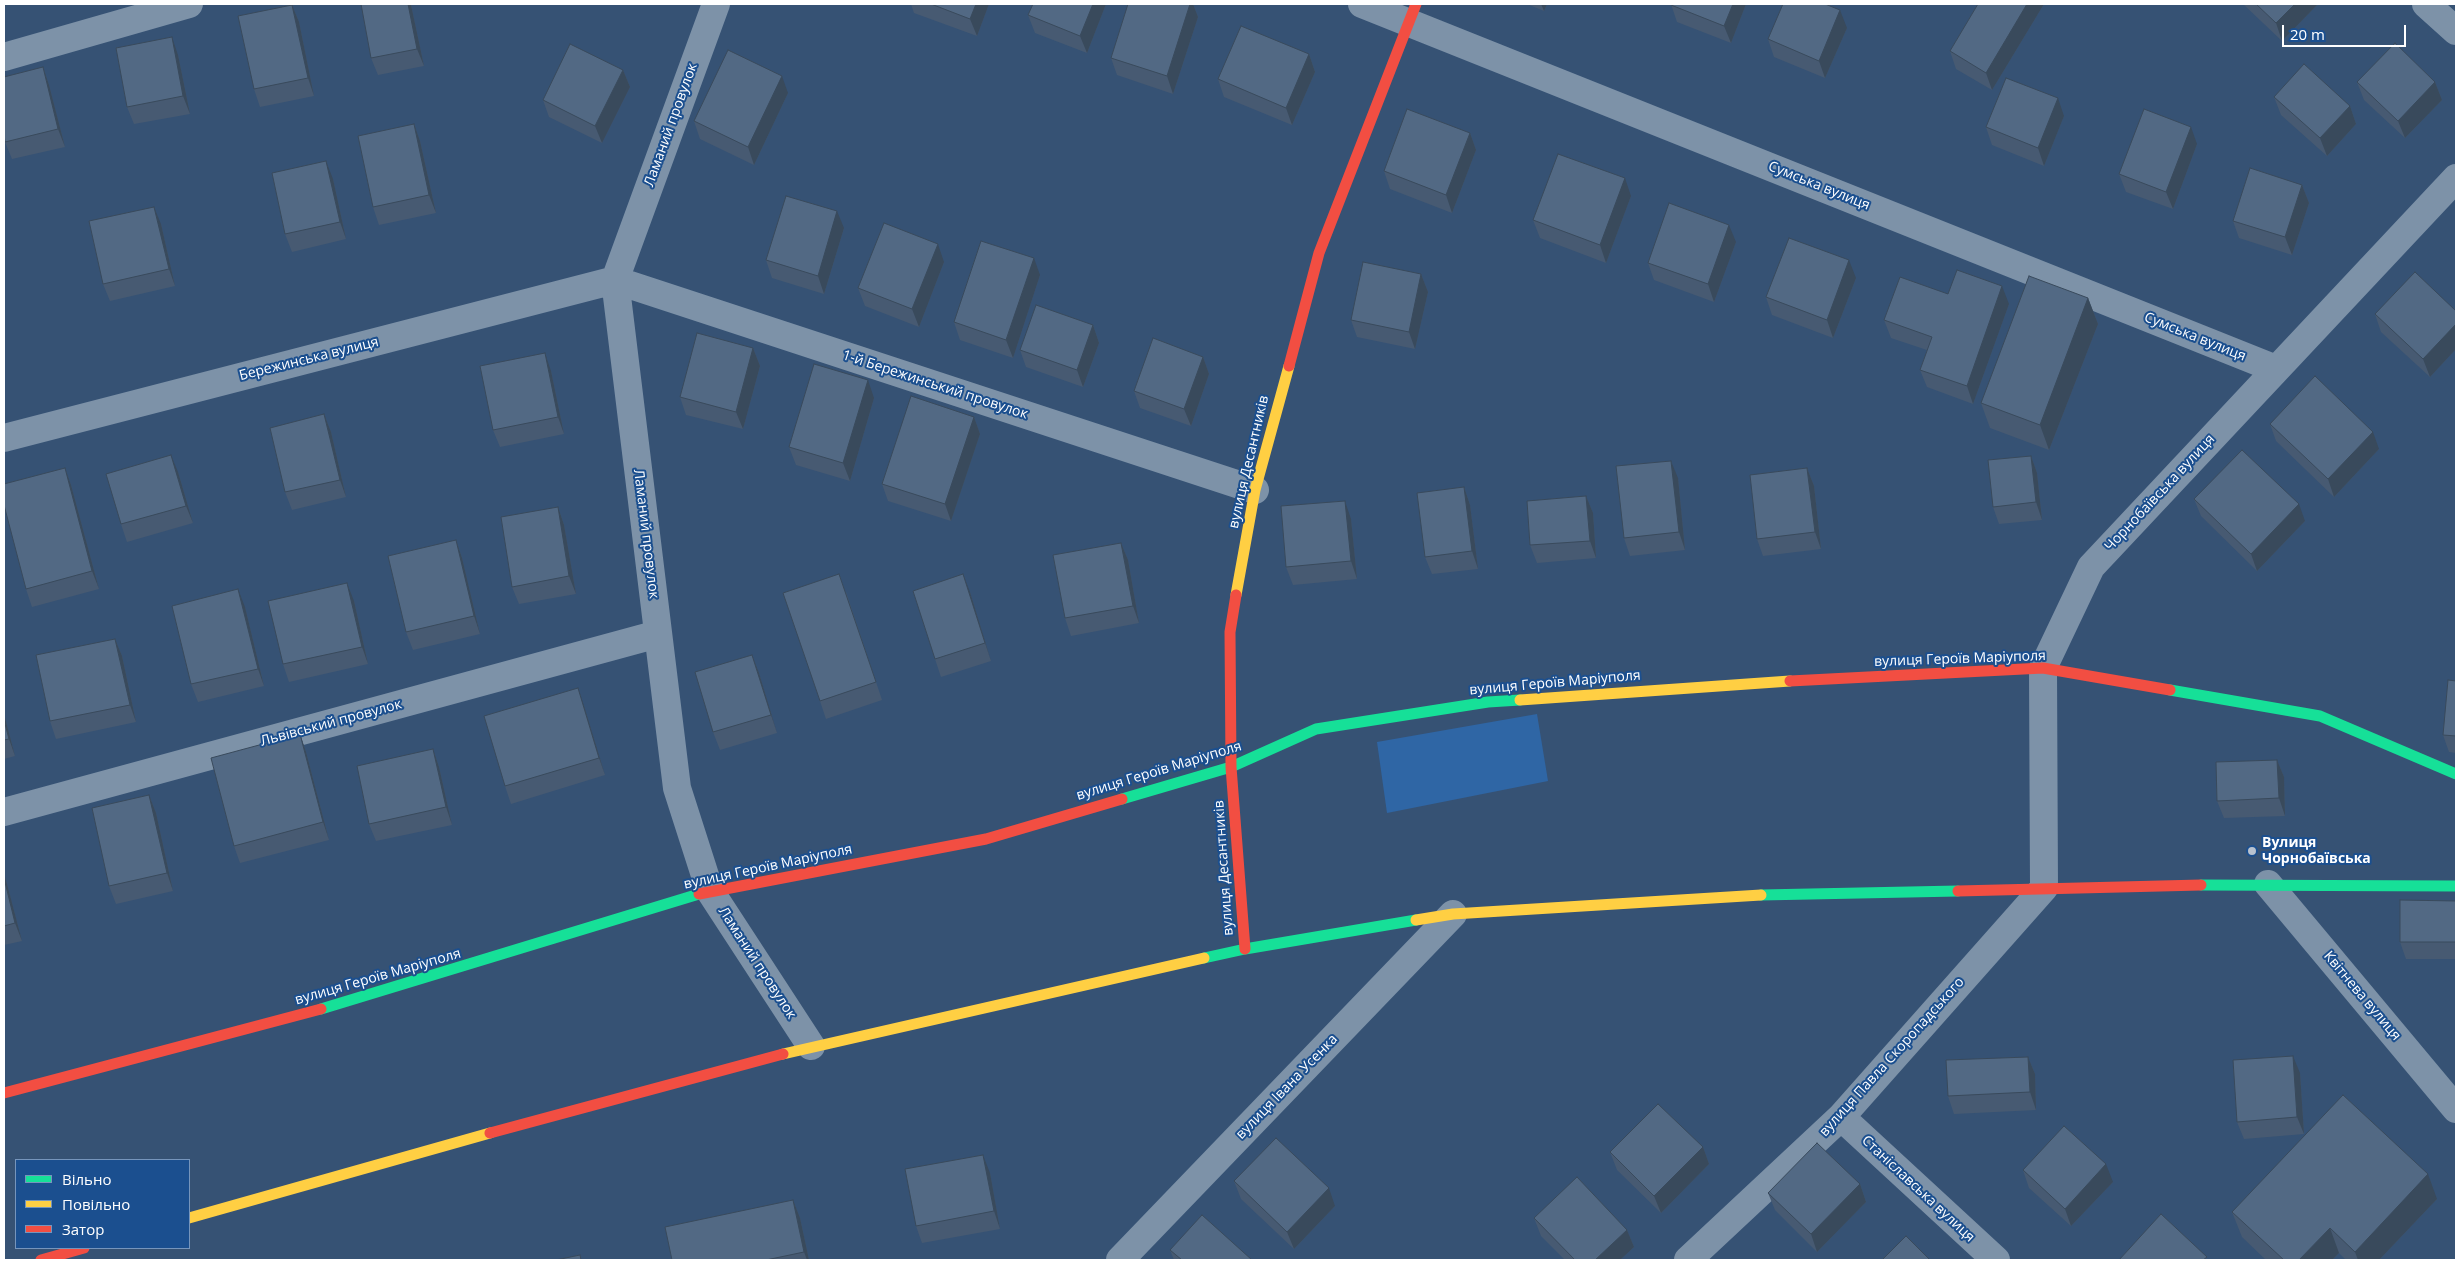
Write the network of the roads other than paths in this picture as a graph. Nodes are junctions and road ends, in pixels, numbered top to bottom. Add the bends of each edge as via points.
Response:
1 (189, 4) edge
2 (715, 4) edge
3 (1362, 4) edge
4 (2426, 4) edge
5 (1412, 12) edge
6 (2456, 30) edge
7 (4, 57) edge
8 (2456, 178) edge
9 (615, 280) junction
10 (2276, 369) junction
11 (4, 438) edge
12 (1255, 490) junction
13 (658, 634) junction
14 (2043, 668) junction
15 (1231, 766) junction
16 (2456, 774) edge
17 (4, 812) edge
18 (2268, 884) junction
19 (2456, 886) edge
20 (2044, 888) junction
21 (710, 891) junction
22 (1453, 914) junction
23 (1245, 949) junction
24 (811, 1046) junction
25 (4, 1093) edge
26 (2456, 1109) edge
27 (1841, 1117) junction
28 (190, 1218) edge
29 (80, 1249) edge
30 (40, 1260) edge
31 (1120, 1260) edge
32 (1688, 1260) edge
33 (1996, 1260) edge

1 - 7 street
2 - 9 street, Ламаний провулок
3 - 5 street, Сумська вулиця
4 - 6 street
5 - 10 street, Сумська вулиця
5 - 12 street, вулиця Десантників via 1319,253
8 - 10 street, Чорнобаївська вулиця
9 - 11 street, Бережинська вулиця
9 - 12 street, 1-й Бережинський провулок
9 - 13 street, Ламаний провулок
10 - 14 street, Чорнобаївська вулиця via 2091,567
12 - 15 street, вулиця Десантників via 1230,632
13 - 17 street, Львівський провулок
13 - 21 street, Ламаний провулок via 677,788
14 - 15 street, вулиця Героїв Маріуполя via 1716,685 1488,702 1316,729
14 - 16 street, вулиця Героїв Маріуполя via 2320,716
14 - 20 street, Чорнобаївська вулиця
15 - 21 street, вулиця Героїв Маріуполя via 986,839
15 - 23 street, вулиця Десантників
18 - 19 street
18 - 20 street
18 - 26 street, Квітнева вулиця
20 - 22 street via 1756,895
20 - 27 street, вулиця Павла Скоропадського
21 - 24 street, Ламаний провулок
21 - 25 street, вулиця Героїв Маріуполя via 367,998
22 - 23 street
22 - 31 street, вулиця Івана Усенка
23 - 24 street
24 - 28 street
27 - 32 street, вулиця Павла Скоропадського
27 - 33 street, Станіславська вулиця
29 - 30 street

